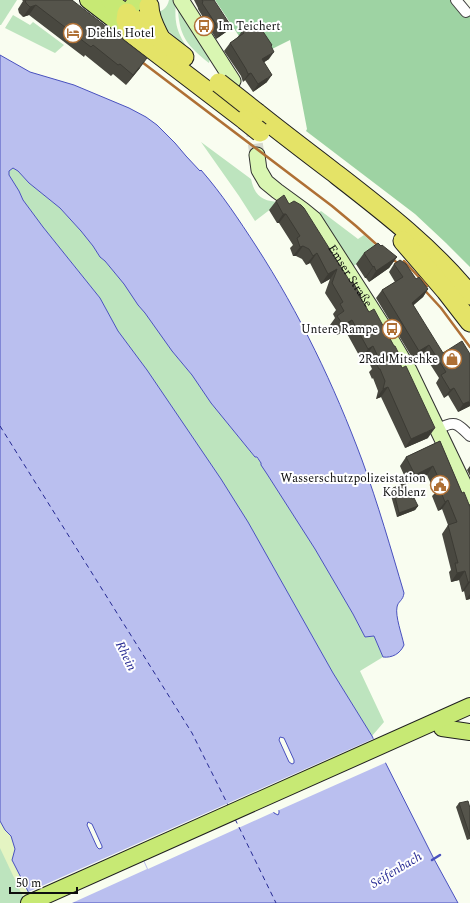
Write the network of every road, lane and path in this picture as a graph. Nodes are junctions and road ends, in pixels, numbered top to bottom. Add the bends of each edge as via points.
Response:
1 (88, 0) edge
2 (181, 0) edge
3 (456, 0) edge
4 (466, 12) dead end
5 (129, 14) edge
6 (226, 82) junction
7 (251, 117) junction
8 (257, 155) tunnel mouth
9 (403, 241) junction
10 (470, 295) edge
11 (470, 308) edge
12 (470, 322) edge
13 (438, 429) junction
14 (470, 436) edge
15 (470, 497) edge
16 (470, 706) edge
17 (470, 716) edge
18 (442, 728) junction
19 (470, 732) edge
20 (413, 736) junction
21 (30, 903) edge
22 (47, 903) edge

1 - 5 main road
2 - 6 street
3 - 4 street
5 - 6 highway via 149,12 159,38
5 - 7 highway
6 - 7 highway, bridge
7 - 9 highway, bridge via 260,132
7 - 10 highway via 388,214 438,259
8 - 13 street, Emser Straße via 266,182 314,220 332,247 409,370
9 - 11 highway via 436,269
9 - 12 highway
13 - 14 street via 450,423 456,424
13 - 15 street, Emser Straße
16 - 20 main road
17 - 18 main road
18 - 19 main road
18 - 20 main road
20 - 21 main road
20 - 22 main road

